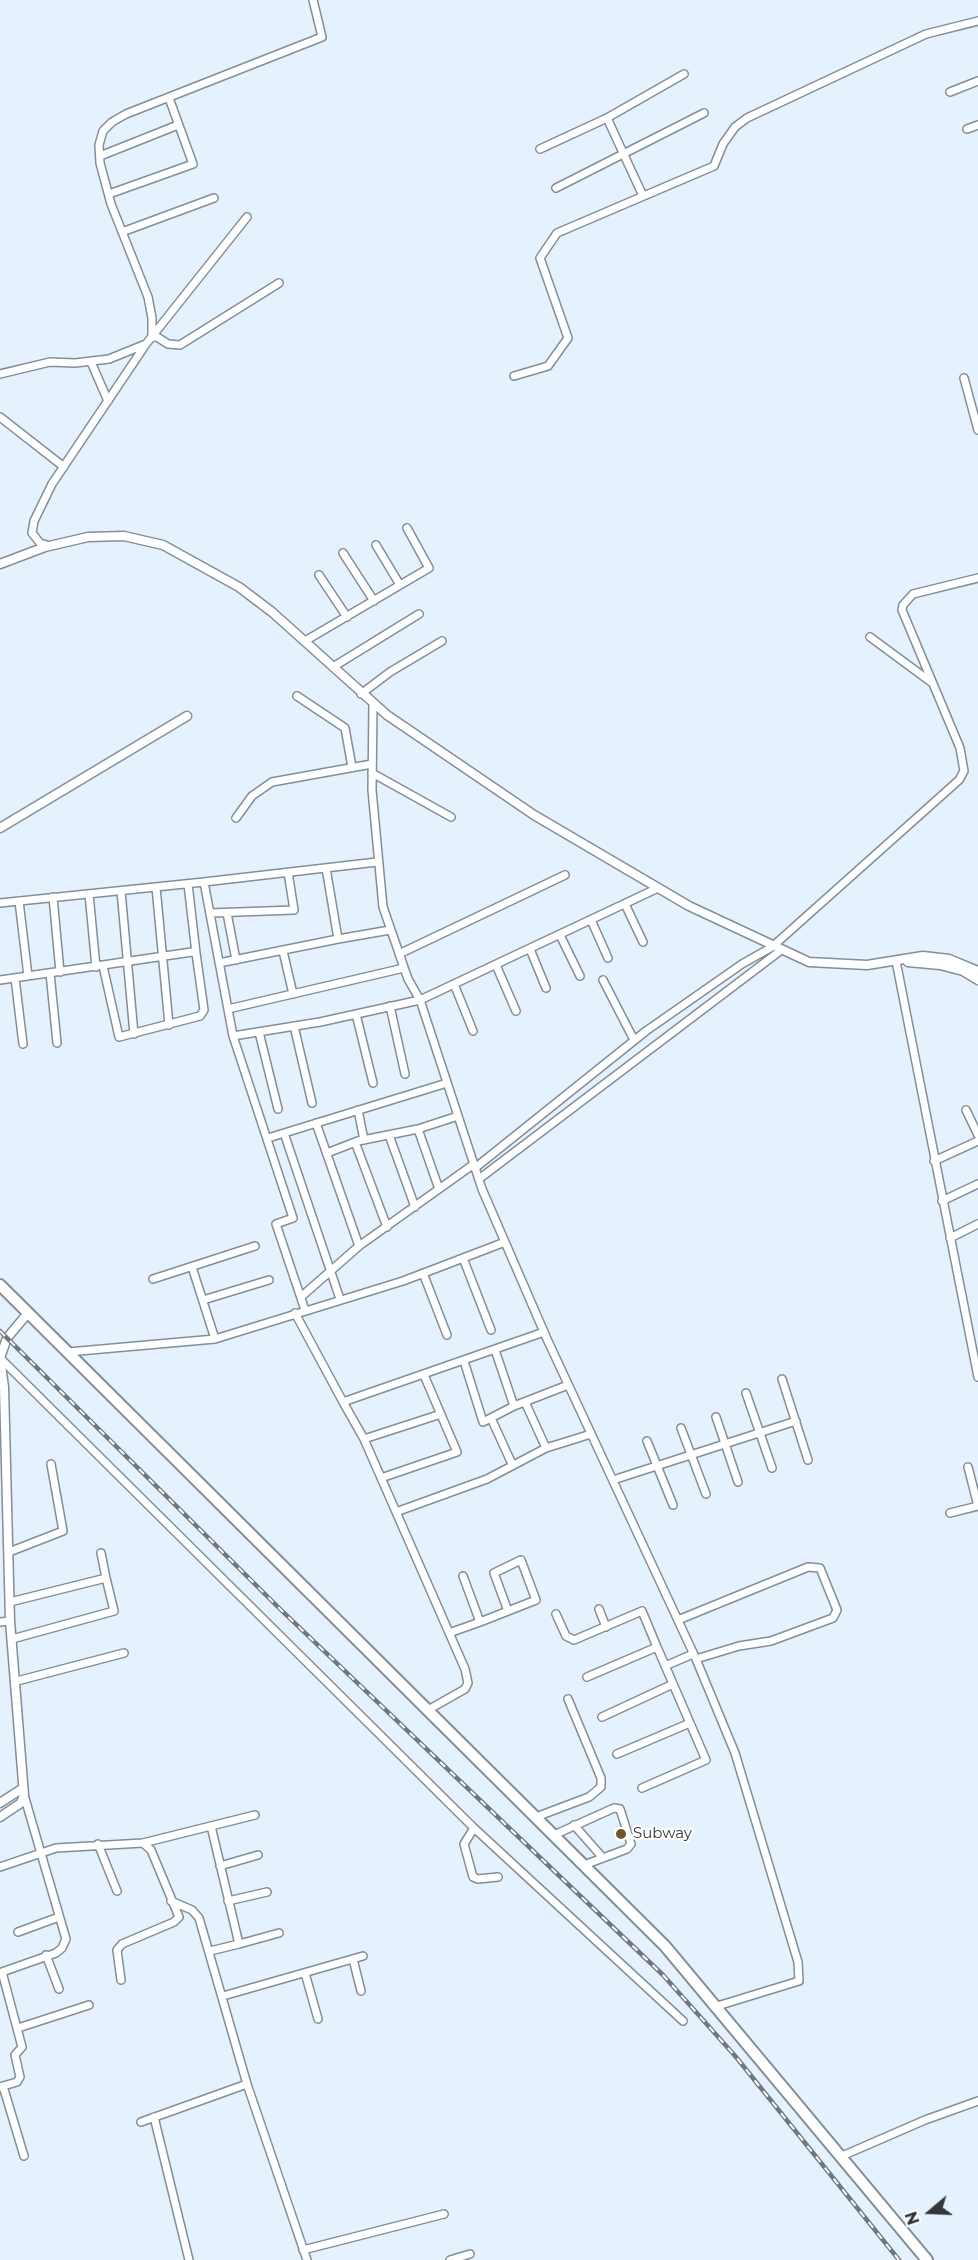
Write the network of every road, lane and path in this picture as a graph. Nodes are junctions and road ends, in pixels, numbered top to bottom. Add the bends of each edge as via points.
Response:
1 (313, 0) edge
2 (978, 21) edge
3 (684, 74) dead end
4 (978, 81) edge
5 (950, 92) dead end
6 (169, 98) junction
7 (704, 113) dead end
8 (608, 118) junction
9 (178, 125) junction
10 (978, 125) edge
11 (967, 129) dead end
12 (540, 149) dead end
13 (623, 153) junction
14 (100, 156) junction
15 (556, 188) dead end
16 (109, 194) junction
17 (643, 196) junction
18 (214, 198) dead end
19 (247, 217) dead end
20 (122, 232) junction
21 (279, 283) dead end
22 (151, 339) junction
23 (91, 362) junction
24 (0, 374) edge
25 (514, 376) dead end
26 (964, 378) dead end
27 (108, 400) junction
28 (0, 417) edge
29 (978, 430) edge
30 (64, 467) junction
31 (407, 528) dead end
32 (376, 545) dead end
33 (50, 546) junction
34 (343, 553) dead end
35 (0, 564) edge
36 (319, 575) dead end
37 (978, 578) edge
38 (400, 585) junction
39 (374, 601) junction
40 (419, 614) dead end
41 (347, 617) junction
42 (870, 637) dead end
43 (305, 641) junction
44 (442, 641) dead end
45 (333, 667) junction
46 (932, 684) junction
47 (361, 694) junction
48 (297, 696) dead end
49 (373, 705) junction
50 (187, 716) dead end
51 (372, 764) junction
52 (352, 767) junction
53 (372, 773) junction
54 (451, 817) dead end
55 (236, 818) dead end
56 (0, 828) edge
57 (377, 862) junction
58 (326, 868) junction
59 (288, 872) junction
60 (565, 875) dead end
61 (204, 882) junction
62 (188, 884) junction
63 (156, 887) junction
64 (658, 888) junction
65 (121, 891) junction
66 (89, 894) junction
67 (53, 897) junction
68 (19, 901) junction
69 (0, 903) edge
70 (624, 904) junction
71 (210, 913) junction
72 (227, 913) junction
73 (591, 920) junction
74 (390, 930) junction
75 (560, 935) junction
76 (338, 939) junction
77 (643, 942) dead end
78 (530, 949) junction
79 (776, 949) junction
80 (283, 951) junction
81 (196, 953) junction
82 (399, 954) junction
83 (163, 957) junction
84 (608, 958) dead end
85 (236, 960) junction
86 (896, 961) junction
87 (128, 962) junction
88 (219, 963) junction
89 (496, 965) junction
90 (99, 966) junction
91 (404, 968) junction
92 (978, 971) edge
93 (60, 972) junction
94 (50, 973) junction
95 (28, 976) junction
96 (580, 976) dead end
97 (15, 978) junction
98 (0, 980) edge
99 (603, 980) dead end
100 (978, 980) edge
101 (454, 984) junction
102 (546, 988) dead end
103 (293, 994) junction
104 (420, 1000) junction
105 (390, 1006) junction
106 (228, 1009) junction
107 (516, 1011) dead end
108 (356, 1014) junction
109 (169, 1025) junction
110 (294, 1026) junction
111 (473, 1031) dead end
112 (259, 1032) junction
113 (134, 1034) junction
114 (233, 1036) junction
115 (634, 1040) junction
116 (57, 1043) dead end
117 (23, 1044) dead end
118 (405, 1074) dead end
119 (373, 1083) dead end
120 (447, 1083) junction
121 (312, 1104) dead end
122 (278, 1109) dead end
123 (358, 1110) junction
124 (966, 1110) dead end
125 (458, 1116) junction
126 (316, 1123) junction
127 (418, 1129) junction
128 (284, 1133) junction
129 (389, 1135) junction
130 (978, 1135) edge
131 (268, 1138) junction
132 (364, 1140) junction
133 (978, 1141) edge
134 (355, 1142) junction
135 (327, 1153) junction
136 (934, 1161) junction
137 (474, 1166) junction
138 (478, 1179) junction
139 (978, 1184) edge
140 (439, 1190) junction
141 (942, 1201) junction
142 (415, 1208) junction
143 (978, 1224) edge
144 (387, 1227) junction
145 (950, 1238) junction
146 (505, 1242) junction
147 (255, 1246) dead end
148 (359, 1246) junction
149 (463, 1258) junction
150 (192, 1267) junction
151 (331, 1270) junction
152 (423, 1273) junction
153 (153, 1279) dead end
154 (269, 1280) dead end
155 (0, 1285) edge
156 (302, 1296) junction
157 (340, 1299) junction
158 (203, 1300) junction
159 (305, 1310) junction
160 (28, 1313) junction
161 (295, 1313) junction
162 (491, 1330) dead end
163 (544, 1332) junction
164 (447, 1335) dead end
165 (215, 1339) junction
166 (495, 1350) junction
167 (67, 1352) junction
168 (0, 1358) edge
169 (464, 1361) junction
170 (424, 1375) junction
171 (978, 1377) edge
172 (782, 1379) dead end
173 (568, 1385) junction
174 (746, 1393) dead end
175 (343, 1402) junction
176 (525, 1402) junction
177 (514, 1406) junction
178 (2, 1411) edge
179 (441, 1414) junction
180 (716, 1417) dead end
181 (491, 1418) junction
182 (796, 1421) junction
183 (681, 1428) dead end
184 (591, 1434) junction
185 (760, 1434) junction
186 (364, 1439) junction
187 (647, 1440) dead end
188 (725, 1445) junction
189 (546, 1448) junction
190 (692, 1456) junction
191 (808, 1460) dead end
192 (51, 1464) dead end
193 (512, 1464) junction
194 (658, 1466) junction
195 (968, 1467) dead end
196 (772, 1468) dead end
197 (381, 1478) junction
198 (612, 1480) junction
199 (738, 1482) dead end
200 (976, 1493) edge
201 (706, 1494) dead end
202 (4, 1505) edge
203 (673, 1505) dead end
204 (978, 1506) edge
205 (396, 1512) junction
206 (950, 1513) dead end
207 (9, 1552) junction
208 (101, 1554) dead end
209 (463, 1576) dead end
210 (106, 1578) junction
211 (10, 1602) junction
212 (599, 1610) dead end
213 (508, 1611) junction
214 (556, 1614) dead end
215 (678, 1620) junction
216 (10, 1621) junction
217 (0, 1622) edge
218 (480, 1622) junction
219 (606, 1627) junction
220 (449, 1633) junction
221 (12, 1639) junction
222 (657, 1647) junction
223 (124, 1653) dead end
224 (695, 1657) junction
225 (665, 1666) junction
226 (587, 1677) dead end
227 (16, 1681) junction
228 (673, 1684) junction
229 (568, 1699) dead end
230 (428, 1710) junction
231 (602, 1717) dead end
232 (690, 1723) junction
233 (617, 1754) dead end
234 (642, 1788) dead end
235 (24, 1792) junction
236 (0, 1803) edge
237 (255, 1815) dead end
238 (0, 1817) edge
239 (536, 1817) junction
240 (574, 1825) junction
241 (211, 1826) junction
242 (474, 1828) junction
243 (554, 1835) junction
244 (143, 1843) junction
245 (98, 1844) junction
246 (40, 1853) junction
247 (258, 1855) dead end
248 (603, 1858) junction
249 (584, 1865) junction
250 (220, 1866) junction
251 (0, 1867) edge
252 (498, 1877) dead end
253 (117, 1890) dead end
254 (267, 1892) dead end
255 (171, 1901) junction
256 (228, 1901) junction
257 (59, 1917) junction
258 (18, 1932) dead end
259 (279, 1933) dead end
260 (238, 1944) junction
261 (210, 1951) junction
262 (46, 1955) junction
263 (363, 1956) dead end
264 (353, 1959) junction
265 (305, 1973) junction
266 (121, 1980) dead end
267 (59, 1989) dead end
268 (361, 1991) dead end
269 (223, 1996) junction
270 (89, 2005) dead end
271 (714, 2007) junction
272 (318, 2019) dead end
273 (683, 2021) dead end
274 (18, 2028) junction
275 (248, 2084) junction
276 (2, 2087) edge
277 (978, 2101) edge
278 (154, 2117) junction
279 (141, 2122) dead end
280 (24, 2156) dead end
281 (842, 2156) junction
282 (444, 2214) dead end
283 (303, 2250) junction
284 (470, 2254) dead end
285 (189, 2260) edge
286 (307, 2260) edge
287 (450, 2260) edge
288 (927, 2260) edge

1 - 6 street via 322,37
2 - 17 street via 926,34 747,118 723,144 714,166
3 - 8 street
4 - 5 street
6 - 9 street
6 - 14 street via 112,122 103,131
7 - 13 street
8 - 12 street
8 - 13 street
9 - 14 street
9 - 16 street via 193,164
10 - 11 street
13 - 15 street
13 - 17 street
14 - 16 street
16 - 20 street
17 - 25 street via 557,232 540,258 568,338 548,366
18 - 20 street
19 - 22 street
20 - 22 street via 148,297
21 - 22 street via 180,345
22 - 23 street
22 - 27 street
23 - 24 street via 50,362
23 - 27 street
26 - 29 street
27 - 30 street
28 - 30 street
30 - 33 street via 34,521 35,539
31 - 38 street via 429,568
32 - 38 street
33 - 35 street
33 - 43 street via 104,536 124,536 163,545 239,587
34 - 39 street
36 - 41 street
37 - 46 street via 914,594 903,604 903,615
38 - 39 street
39 - 41 street
40 - 45 street
41 - 43 street
42 - 46 street
43 - 45 street
44 - 47 street
45 - 47 street
46 - 79 street via 963,758 964,771 959,780
47 - 49 street
48 - 52 street via 345,728
49 - 51 street
49 - 64 street via 525,809
50 - 56 street
51 - 52 street
51 - 53 street
52 - 55 street via 272,782 252,796
53 - 54 street
53 - 57 street
57 - 58 street
57 - 74 street
58 - 59 street
58 - 76 street
59 - 61 street
59 - 72 street via 294,910
60 - 82 street
61 - 62 street
61 - 71 street
62 - 63 street
62 - 81 street
63 - 65 street
63 - 83 street
64 - 70 street
64 - 79 street
65 - 66 street
65 - 87 street
66 - 67 street
66 - 90 street
67 - 68 street
67 - 93 street
68 - 69 street
68 - 95 street
70 - 73 street
70 - 77 street
71 - 72 street
71 - 88 street
72 - 85 street
73 - 75 street
73 - 84 street
74 - 76 street
74 - 82 street
75 - 78 street
75 - 96 street
76 - 80 street
78 - 89 street
78 - 102 street
79 - 86 street via 809,962 840,966
79 - 115 street via 732,971
79 - 138 street
80 - 85 street
80 - 103 street
81 - 83 street
81 - 109 street via 204,1010 200,1016
82 - 91 street
83 - 87 street
83 - 109 street
85 - 88 street
86 - 92 street via 923,956 949,959
86 - 100 street via 940,965
86 - 136 street
87 - 90 street
87 - 113 street
88 - 106 street
89 - 101 street
89 - 107 street
90 - 93 street
90 - 113 street via 119,1037
91 - 103 street
91 - 104 street
93 - 94 street
94 - 95 street
94 - 116 street
95 - 97 street
97 - 98 street
97 - 117 street
99 - 115 street
101 - 104 street
101 - 111 street
103 - 106 street
104 - 105 street
104 - 120 street
105 - 108 street
105 - 118 street
106 - 114 street
108 - 110 street
108 - 119 street
109 - 113 street
110 - 112 street
110 - 121 street
112 - 114 street
112 - 122 street
114 - 131 street
115 - 137 street
120 - 123 street
120 - 125 street
123 - 126 street
123 - 132 street
124 - 130 street
125 - 127 street
125 - 137 street
126 - 128 street
126 - 135 street
127 - 129 street
127 - 140 street
128 - 131 street
128 - 151 street
129 - 132 street
129 - 142 street
131 - 156 street via 293,1218 276,1224
132 - 134 street
133 - 136 street
134 - 135 street
134 - 144 street
135 - 148 street
136 - 141 street
137 - 138 street
137 - 140 street
138 - 146 street
139 - 141 street
140 - 142 street
141 - 145 street
142 - 144 street
143 - 145 street
144 - 148 street
145 - 171 street
146 - 149 street
146 - 163 street
147 - 150 street
148 - 151 street
149 - 152 street
149 - 162 street
150 - 153 street
150 - 158 street
151 - 156 street
151 - 157 street
152 - 157 street
152 - 164 street
154 - 158 street
155 - 160 main road
156 - 159 street
157 - 159 street
158 - 165 street
159 - 161 street
160 - 167 main road
160 - 168 street via 7,1338
161 - 165 street
161 - 175 street
163 - 166 street
163 - 173 street
165 - 167 street
166 - 169 street
166 - 177 street
167 - 230 main road
168 - 178 street
168 - 242 street
169 - 170 street
169 - 181 street via 483,1422
170 - 175 street
170 - 179 street
172 - 182 street
173 - 176 street
173 - 184 street
174 - 185 street
175 - 186 street
176 - 177 street
176 - 189 street
177 - 181 street
178 - 202 street
179 - 186 street
179 - 197 street via 457,1452
180 - 188 street
181 - 193 street
182 - 185 street
182 - 191 street
183 - 190 street
184 - 189 street
184 - 198 street
185 - 188 street
185 - 196 street
186 - 197 street
187 - 194 street
188 - 190 street
188 - 199 street
189 - 193 street
190 - 194 street
190 - 201 street
192 - 207 street via 63,1531
193 - 205 street via 487,1479
194 - 198 street
194 - 203 street
195 - 200 street
197 - 205 street
198 - 215 street
200 - 204 street
202 - 207 street
204 - 206 street
205 - 220 street
207 - 211 street
208 - 210 street
209 - 218 street
210 - 211 street
210 - 221 street via 114,1611
211 - 216 street
212 - 219 street
213 - 213 street via 536,1600 521,1560 494,1573
213 - 218 street
214 - 219 street via 569,1640
215 - 224 street
215 - 224 street via 808,1567 820,1568 837,1610 833,1618 771,1641
216 - 217 street
216 - 221 street
218 - 220 street
219 - 222 street via 642,1611
220 - 230 street via 468,1683 458,1694
221 - 227 street
222 - 225 street
222 - 226 street
223 - 227 street
224 - 225 street
224 - 271 street via 735,1753 801,1974 799,1981
225 - 228 street
227 - 235 street
228 - 231 street
228 - 232 street
229 - 239 street via 601,1778 601,1787 589,1797
230 - 239 main road
232 - 233 street
232 - 234 street via 705,1760
235 - 236 street
235 - 238 street via 21,1803
235 - 246 street
237 - 241 street
239 - 243 main road
240 - 243 street
240 - 248 street
240 - 248 street via 620,1809 631,1844
241 - 244 street
241 - 250 street
242 - 252 street via 464,1844 473,1877
242 - 273 street
243 - 249 main road
244 - 245 street
244 - 255 street via 152,1850
245 - 246 street
245 - 253 street
246 - 251 street
246 - 257 street
247 - 250 street
248 - 249 street
249 - 271 main road via 664,1946
250 - 256 street
254 - 256 street
255 - 261 street via 192,1910 199,1918
255 - 266 street via 178,1917 174,1922 122,1944 117,1950
256 - 260 street
257 - 258 street
257 - 262 street via 66,1939 56,1953
259 - 260 street
260 - 261 street
261 - 269 street
262 - 267 street
262 - 274 street via 2,1972
263 - 264 street
264 - 265 street
264 - 268 street
265 - 269 street
265 - 272 street
269 - 275 street
270 - 274 street
271 - 281 main road
274 - 276 street via 22,2047 15,2062 20,2077
275 - 278 street
275 - 283 street
276 - 280 street
277 - 281 street
278 - 279 street
278 - 285 street
281 - 288 main road
282 - 283 street
283 - 286 street
284 - 287 street

